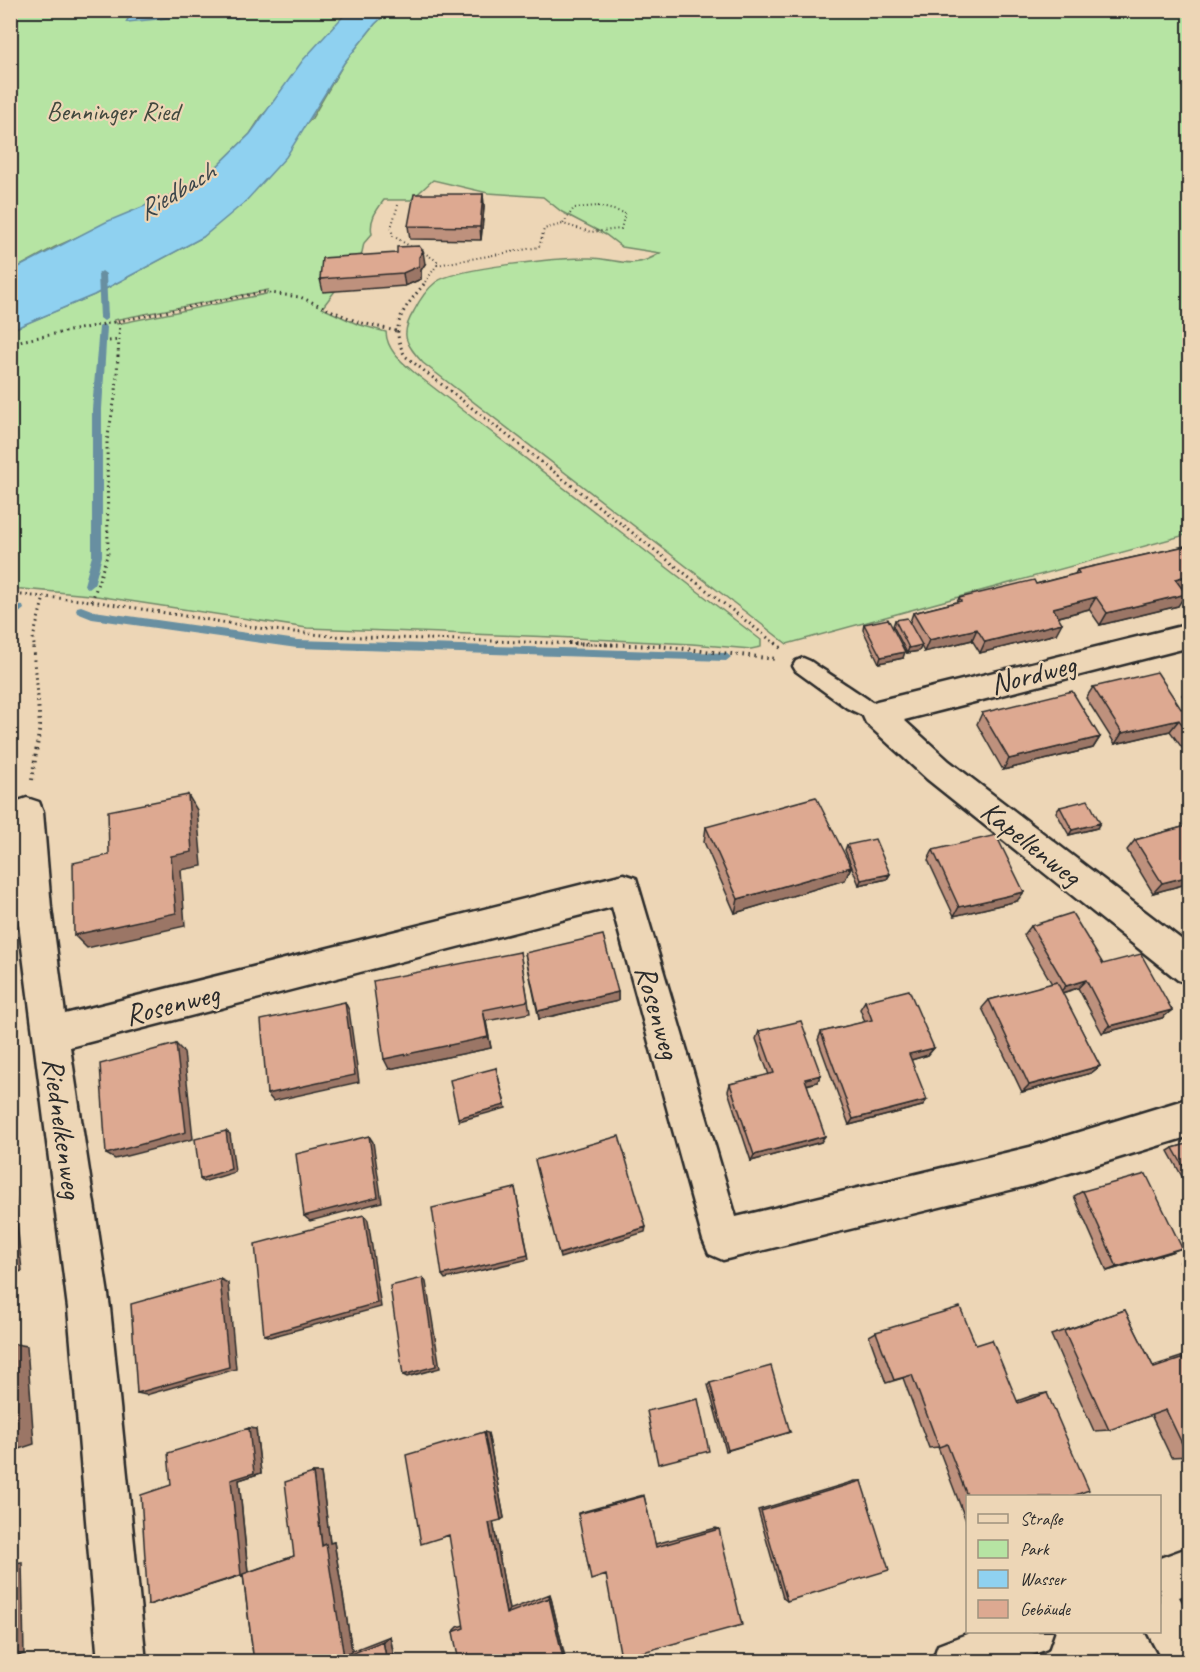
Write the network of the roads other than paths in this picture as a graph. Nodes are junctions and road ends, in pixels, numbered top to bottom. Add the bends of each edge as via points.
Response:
1 (1190, 635) edge
2 (803, 666) road end
3 (877, 714) junction
4 (27, 812) road end
5 (1190, 968) edge
6 (50, 1035) junction
7 (1190, 1117) edge
8 (1190, 1570) edge
9 (1161, 1581) edge
10 (1161, 1610) edge
11 (1028, 1633) edge
12 (122, 1662) edge
13 (955, 1662) edge
14 (1188, 1662) edge

1 - 3 street, Nordweg
2 - 3 lane
3 - 5 street, Kapellenweg via 938,770
4 - 6 street, Riednelkenweg
6 - 7 street, Rosenweg via 624,889 723,1240 1030,1167
6 - 12 street, Riednelkenweg via 89,1308
8 - 9 street
10 - 14 street
11 - 13 street

